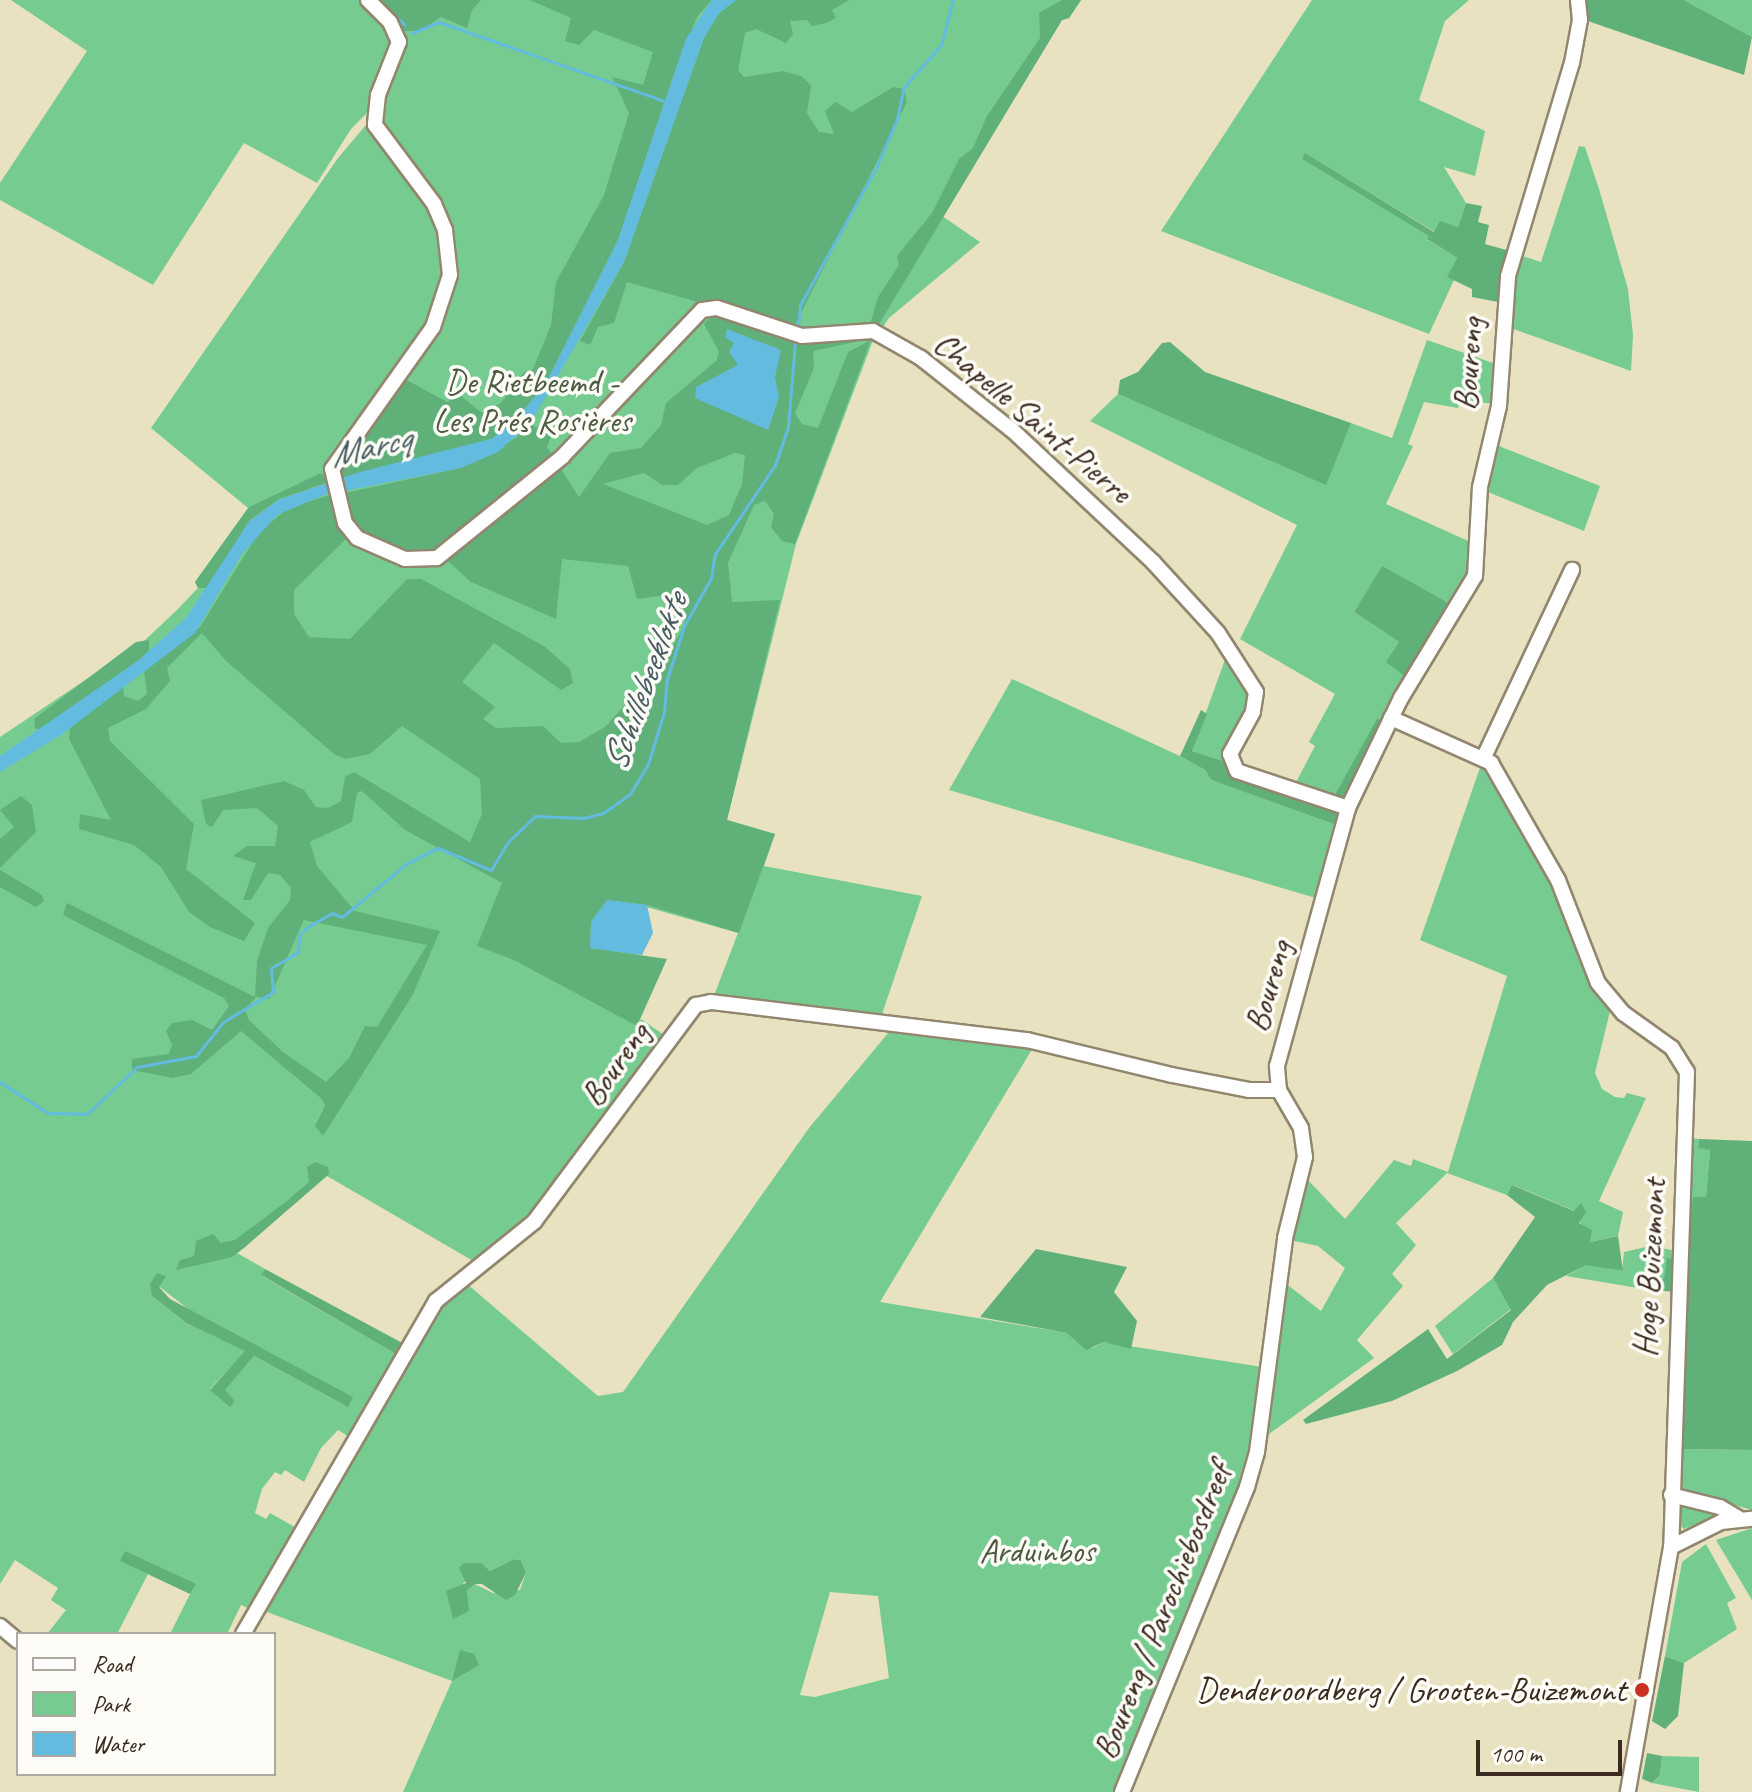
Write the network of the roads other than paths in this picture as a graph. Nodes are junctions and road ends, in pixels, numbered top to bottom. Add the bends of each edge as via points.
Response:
1 (368, 0) edge
2 (1578, 0) edge
3 (1572, 570) dead end
4 (1391, 718) junction
5 (1484, 757) junction
6 (1348, 808) junction
7 (1279, 1090) junction
8 (1671, 1495) junction
9 (1745, 1519) edge
10 (1671, 1547) junction
11 (0, 1626) edge
12 (244, 1632) edge
13 (16, 1639) edge
14 (1122, 1792) edge
15 (1628, 1792) edge

1 - 6 street, Chapelle Saint-Pierre via 390,22 399,42 378,95 375,125 434,204 445,230 449,288 422,346 345,447 331,474 340,507 357,538 420,561 437,558 562,457 702,310 717,308 802,336 873,331 921,358 1012,430 1153,562 1218,633 1250,676 1257,697 1230,754 1234,767
2 - 4 street, Boureng via 1572,63 1508,276 1499,406 1480,487 1475,576
3 - 5 street
4 - 5 street
4 - 6 street, Boureng
5 - 8 street, Hoge Buizemont via 1558,880 1598,983 1623,1013 1672,1048 1689,1083
6 - 7 street, Boureng via 1277,1066
7 - 12 street, Boureng via 1249,1090 1172,1075 1027,1040 696,1005 534,1222 436,1301
7 - 14 street, Boureng / Parochiebosdreef via 1301,1128 1305,1157 1285,1238 1257,1452
8 - 9 street
8 - 10 street, Hoge Buizemont
9 - 10 street
10 - 15 street, Hoge Buizemont
11 - 13 street

